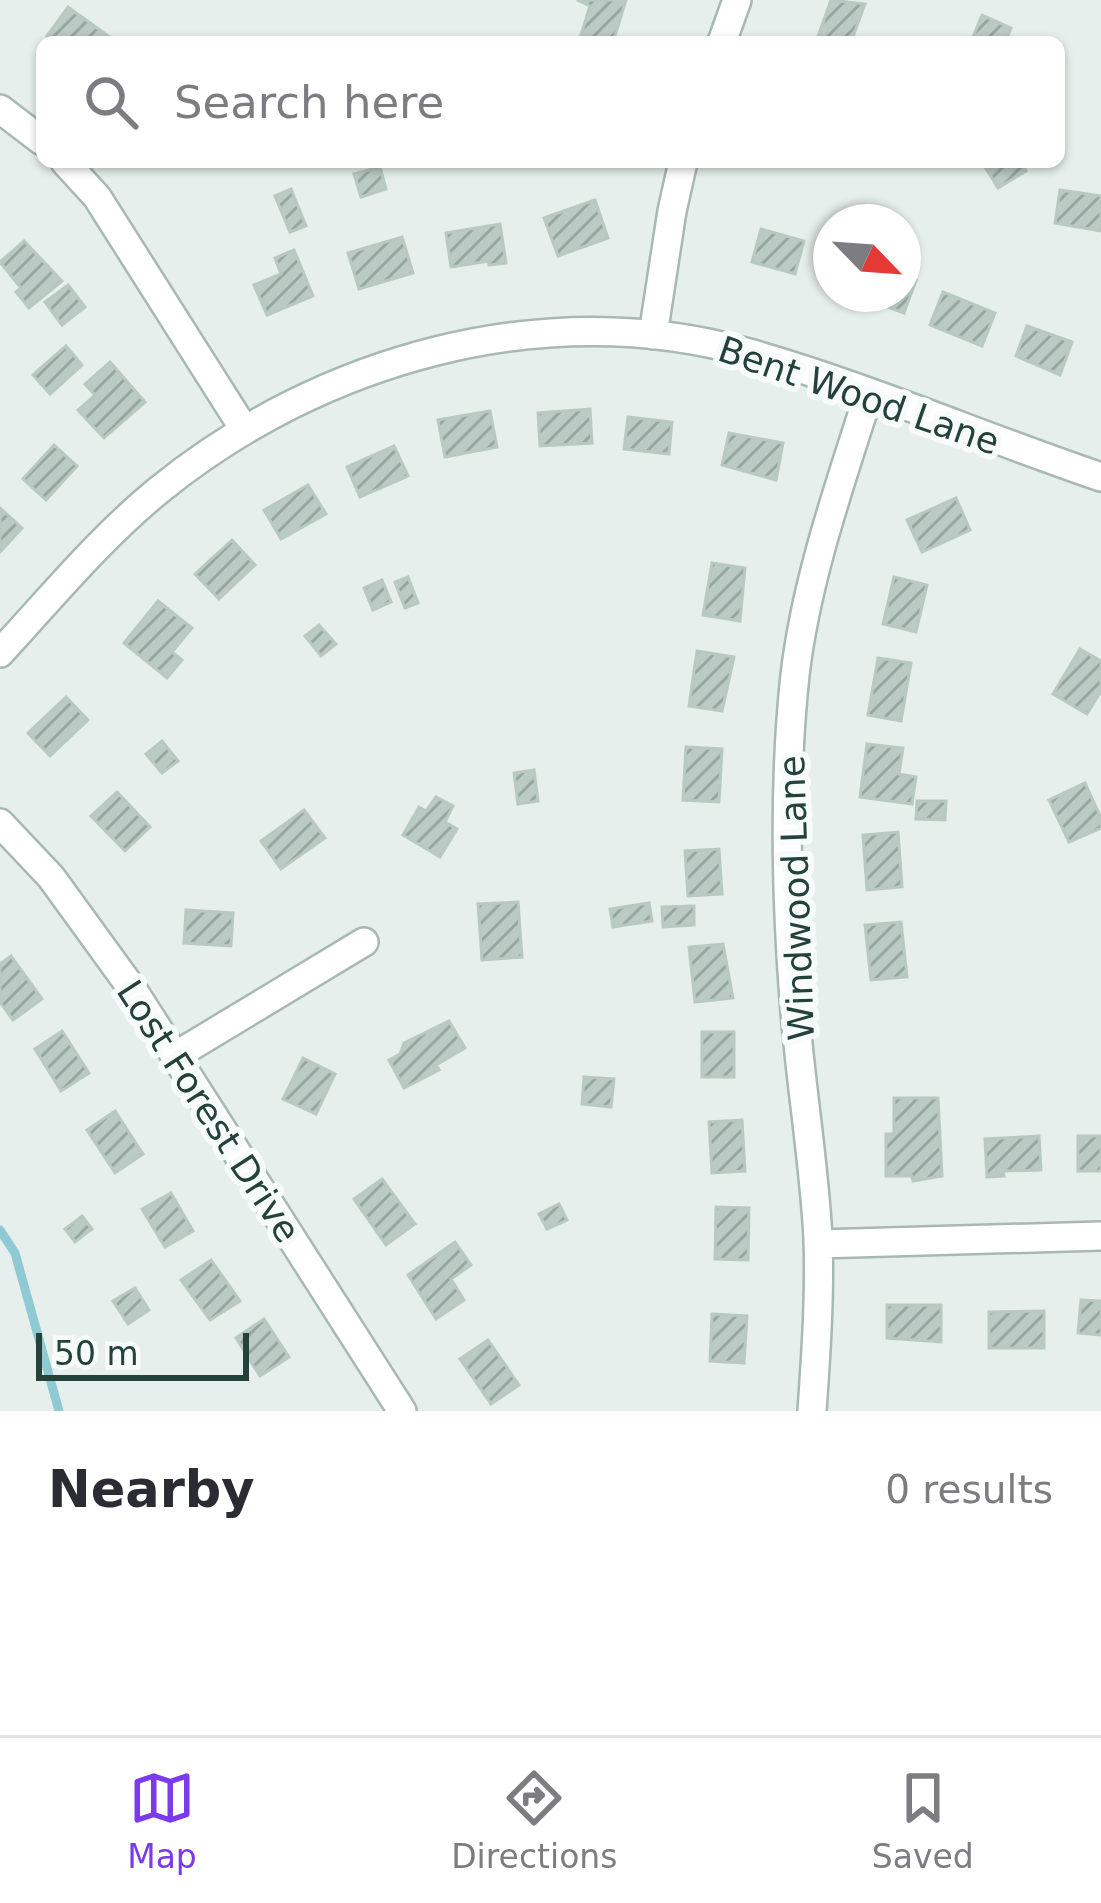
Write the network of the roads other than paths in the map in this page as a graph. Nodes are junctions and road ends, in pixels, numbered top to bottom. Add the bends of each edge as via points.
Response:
1 (737, 0) edge
2 (724, 36) edge
3 (0, 109) edge
4 (36, 136) edge
5 (70, 168) edge
6 (682, 168) edge
7 (653, 335) junction
8 (869, 393) junction
9 (244, 430) junction
10 (1101, 478) edge
11 (0, 653) edge
12 (0, 823) edge
13 (364, 942) dead end
14 (175, 1056) junction
15 (1101, 1236) edge
16 (818, 1244) junction
17 (402, 1411) edge
18 (812, 1411) edge

1 - 2 street
3 - 4 street
5 - 9 street via 97,197
6 - 7 street
7 - 8 street, Bent Wood Lane via 747,352
7 - 9 street, Bent Wood Lane via 580,331 452,346 376,368
8 - 10 street, Bent Wood Lane
8 - 16 street, Windwood Lane via 809,604 795,673 788,787 792,969
9 - 11 street, Bent Wood Lane via 116,529
12 - 14 street, Lost Forest Drive via 51,877
13 - 14 street
14 - 17 street, Lost Forest Drive
15 - 16 street
16 - 18 street, Windwood Lane

